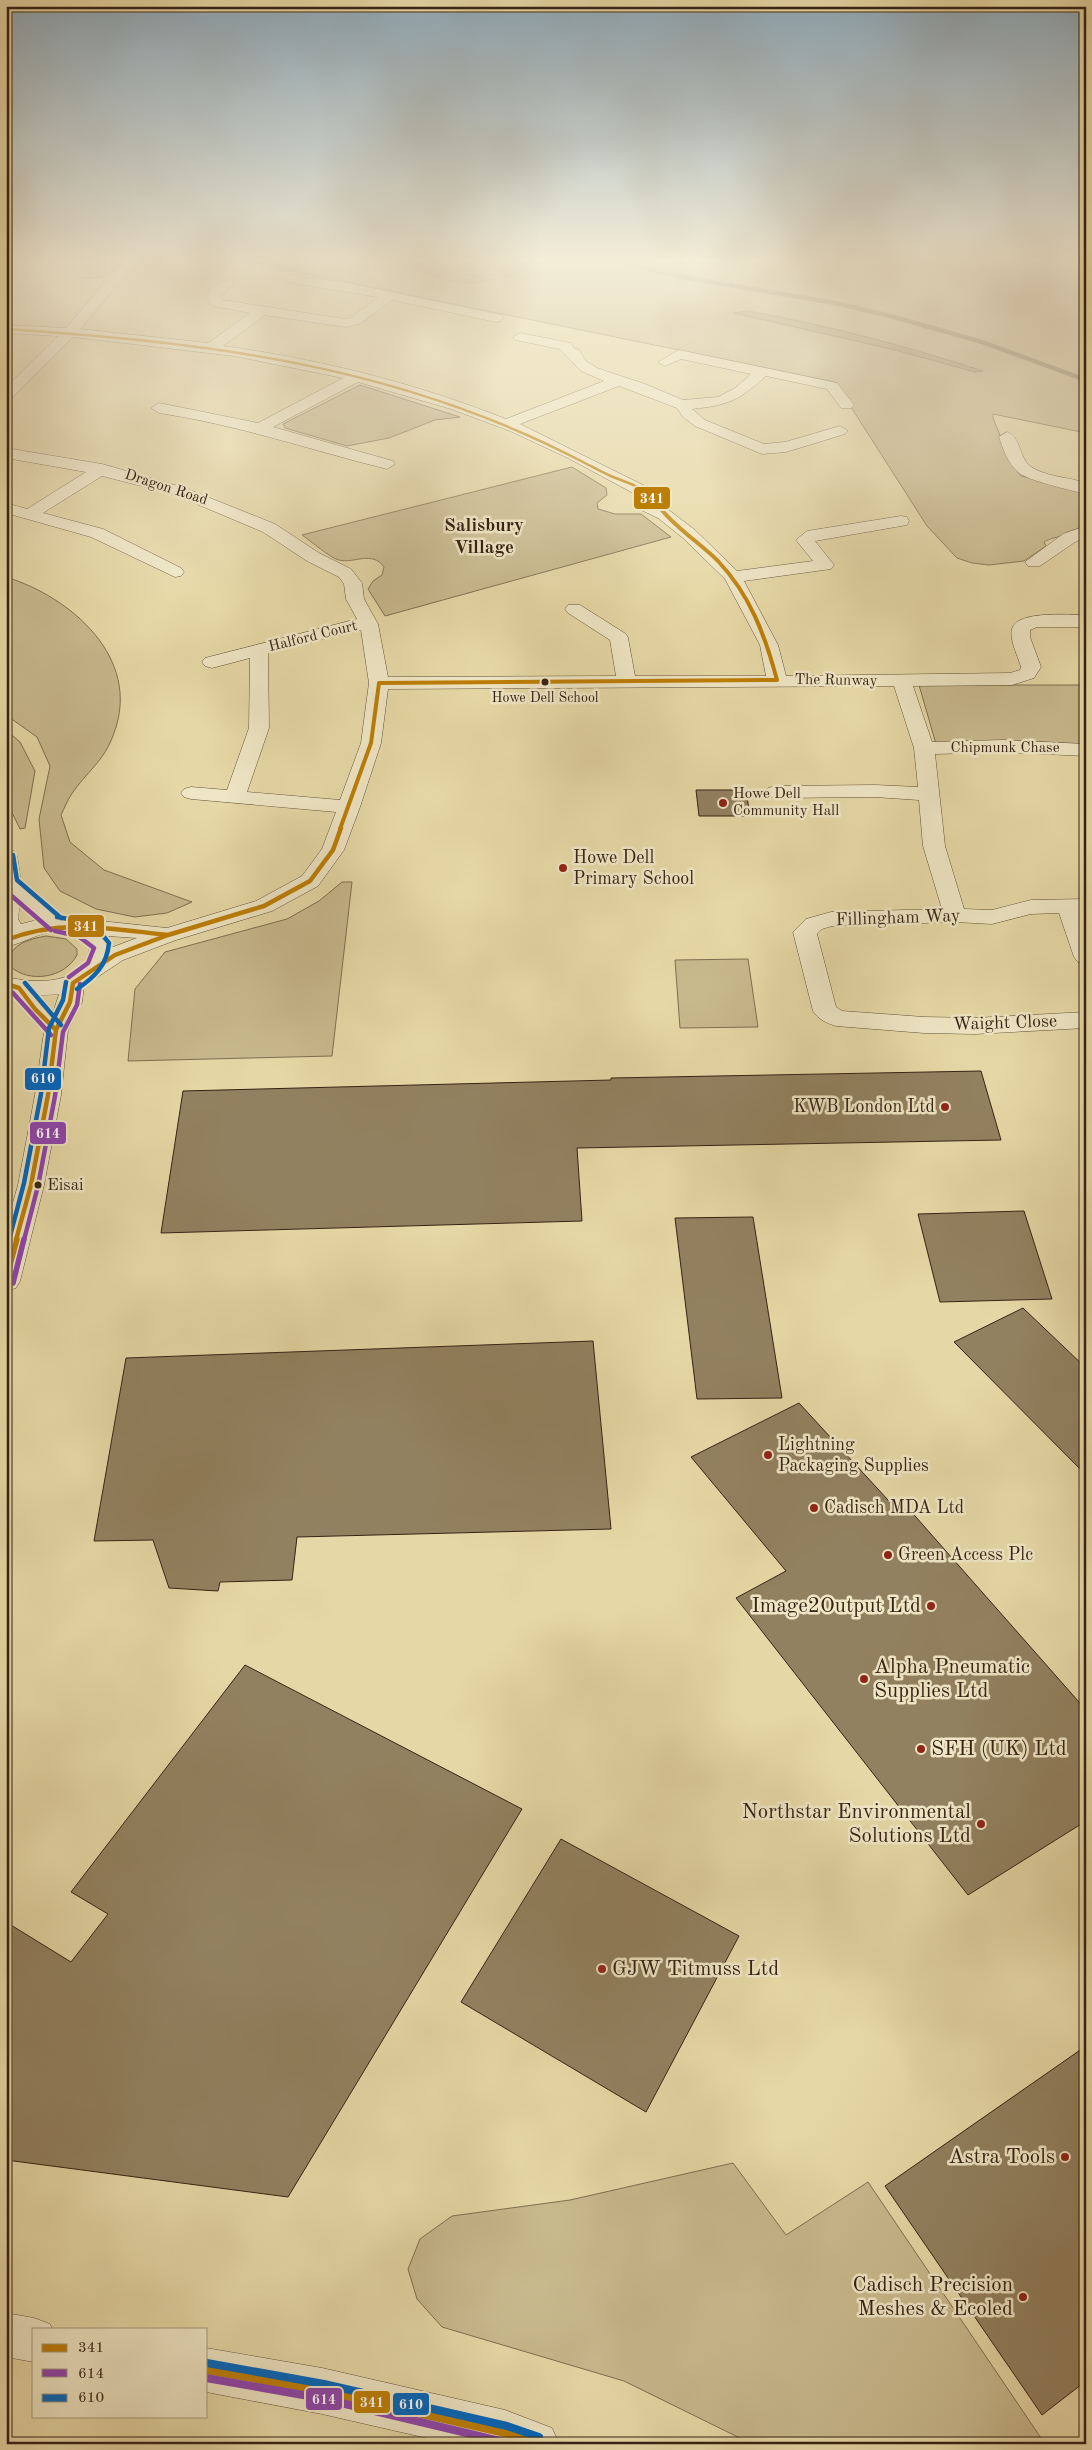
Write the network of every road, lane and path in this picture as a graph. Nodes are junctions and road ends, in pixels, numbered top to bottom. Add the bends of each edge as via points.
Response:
1 (26, 376) edge
2 (357, 376) edge
3 (358, 376) edge
4 (605, 376) edge
5 (757, 376) edge
6 (784, 376) edge
7 (618, 381) junction
8 (6, 396) edge
9 (682, 405) junction
10 (846, 405) dead end
11 (159, 408) dead end
12 (507, 424) junction
13 (261, 427) junction
14 (840, 431) dead end
15 (1006, 437) dead end
16 (6, 453) edge
17 (388, 464) dead end
18 (102, 469) junction
19 (1086, 488) edge
20 (6, 508) edge
21 (30, 514) junction
22 (901, 521) dead end
23 (1086, 531) edge
24 (1034, 562) dead end
25 (174, 572) dead end
26 (733, 577) junction
27 (574, 608) dead end
28 (1086, 621) edge
29 (368, 624) junction
30 (259, 650) junction
31 (212, 662) dead end
32 (626, 680) junction
33 (777, 680) junction
34 (902, 682) junction
35 (379, 683) junction
36 (924, 748) junction
37 (1086, 750) edge
38 (775, 792) dead end
39 (191, 793) dead end
40 (930, 794) junction
41 (235, 797) junction
42 (349, 807) junction
43 (6, 856) edge
44 (10, 884) junction
45 (1077, 906) edge
46 (955, 915) junction
47 (67, 925) junction
48 (168, 935) junction
49 (10, 937) edge
50 (1086, 957) edge
51 (82, 977) junction
52 (13, 986) edge
53 (1086, 1020) edge
54 (924, 1025) joint
55 (56, 1030) junction
56 (6, 1282) edge
57 (6, 2335) edge
58 (32, 2340) edge
59 (208, 2370) edge
60 (536, 2444) edge

1 - 8 street
2 - 13 street
3 - 12 street via 425,395
4 - 7 street
5 - 9 street via 721,401
6 - 10 street via 832,386
7 - 9 street
7 - 12 street
9 - 14 street via 700,423 762,449 786,447
11 - 13 street via 211,415
12 - 26 street via 578,456 614,478 626,495 664,514
13 - 17 street
15 - 19 street via 1020,467 1028,473
16 - 18 street, Dragon Road
18 - 21 street
18 - 29 street, Dragon Road via 209,502 269,528 313,557 320,576 355,599
20 - 21 street
21 - 25 street via 97,533
22 - 26 street via 813,535 805,540 825,566
23 - 24 street via 1069,538
26 - 33 street via 769,645
27 - 32 street via 619,638
28 - 34 street, The Runway via 1033,621 1026,624 1021,628 1021,637 1031,667 1027,674 1012,679
29 - 30 street, Halford Court
29 - 35 street, Dragon Road
30 - 31 street, Halford Court
30 - 41 street, Halford Court via 259,728
32 - 33 street, The Runway
32 - 35 street, The Runway
33 - 34 street, The Runway
34 - 36 street
35 - 42 street, Dragon Road via 371,743
36 - 37 street, Chipmunk Chase via 1003,746
36 - 40 street
38 - 40 street
39 - 41 street
40 - 46 street via 934,846
41 - 42 street
42 - 48 street, Dragon Road via 334,850 310,882 264,906
43 - 44 street
44 - 47 street
44 - 49 street
45 - 46 street, Fillingham Way via 1031,907 992,917
45 - 50 street
46 - 54 street, Fillingham Way via 831,919 814,924 805,932 825,1011 836,1018
47 - 48 street, Dragon Road
47 - 49 street, Dragon Road via 34,927
47 - 51 street via 92,933 102,945 101,957
48 - 51 street, Dragon Road via 116,955
51 - 52 street via 49,989
51 - 55 street
52 - 55 street
53 - 54 street, Waight Close via 975,1026
55 - 56 street via 31,1185
57 - 58 street
59 - 60 street via 322,2391 505,2433

